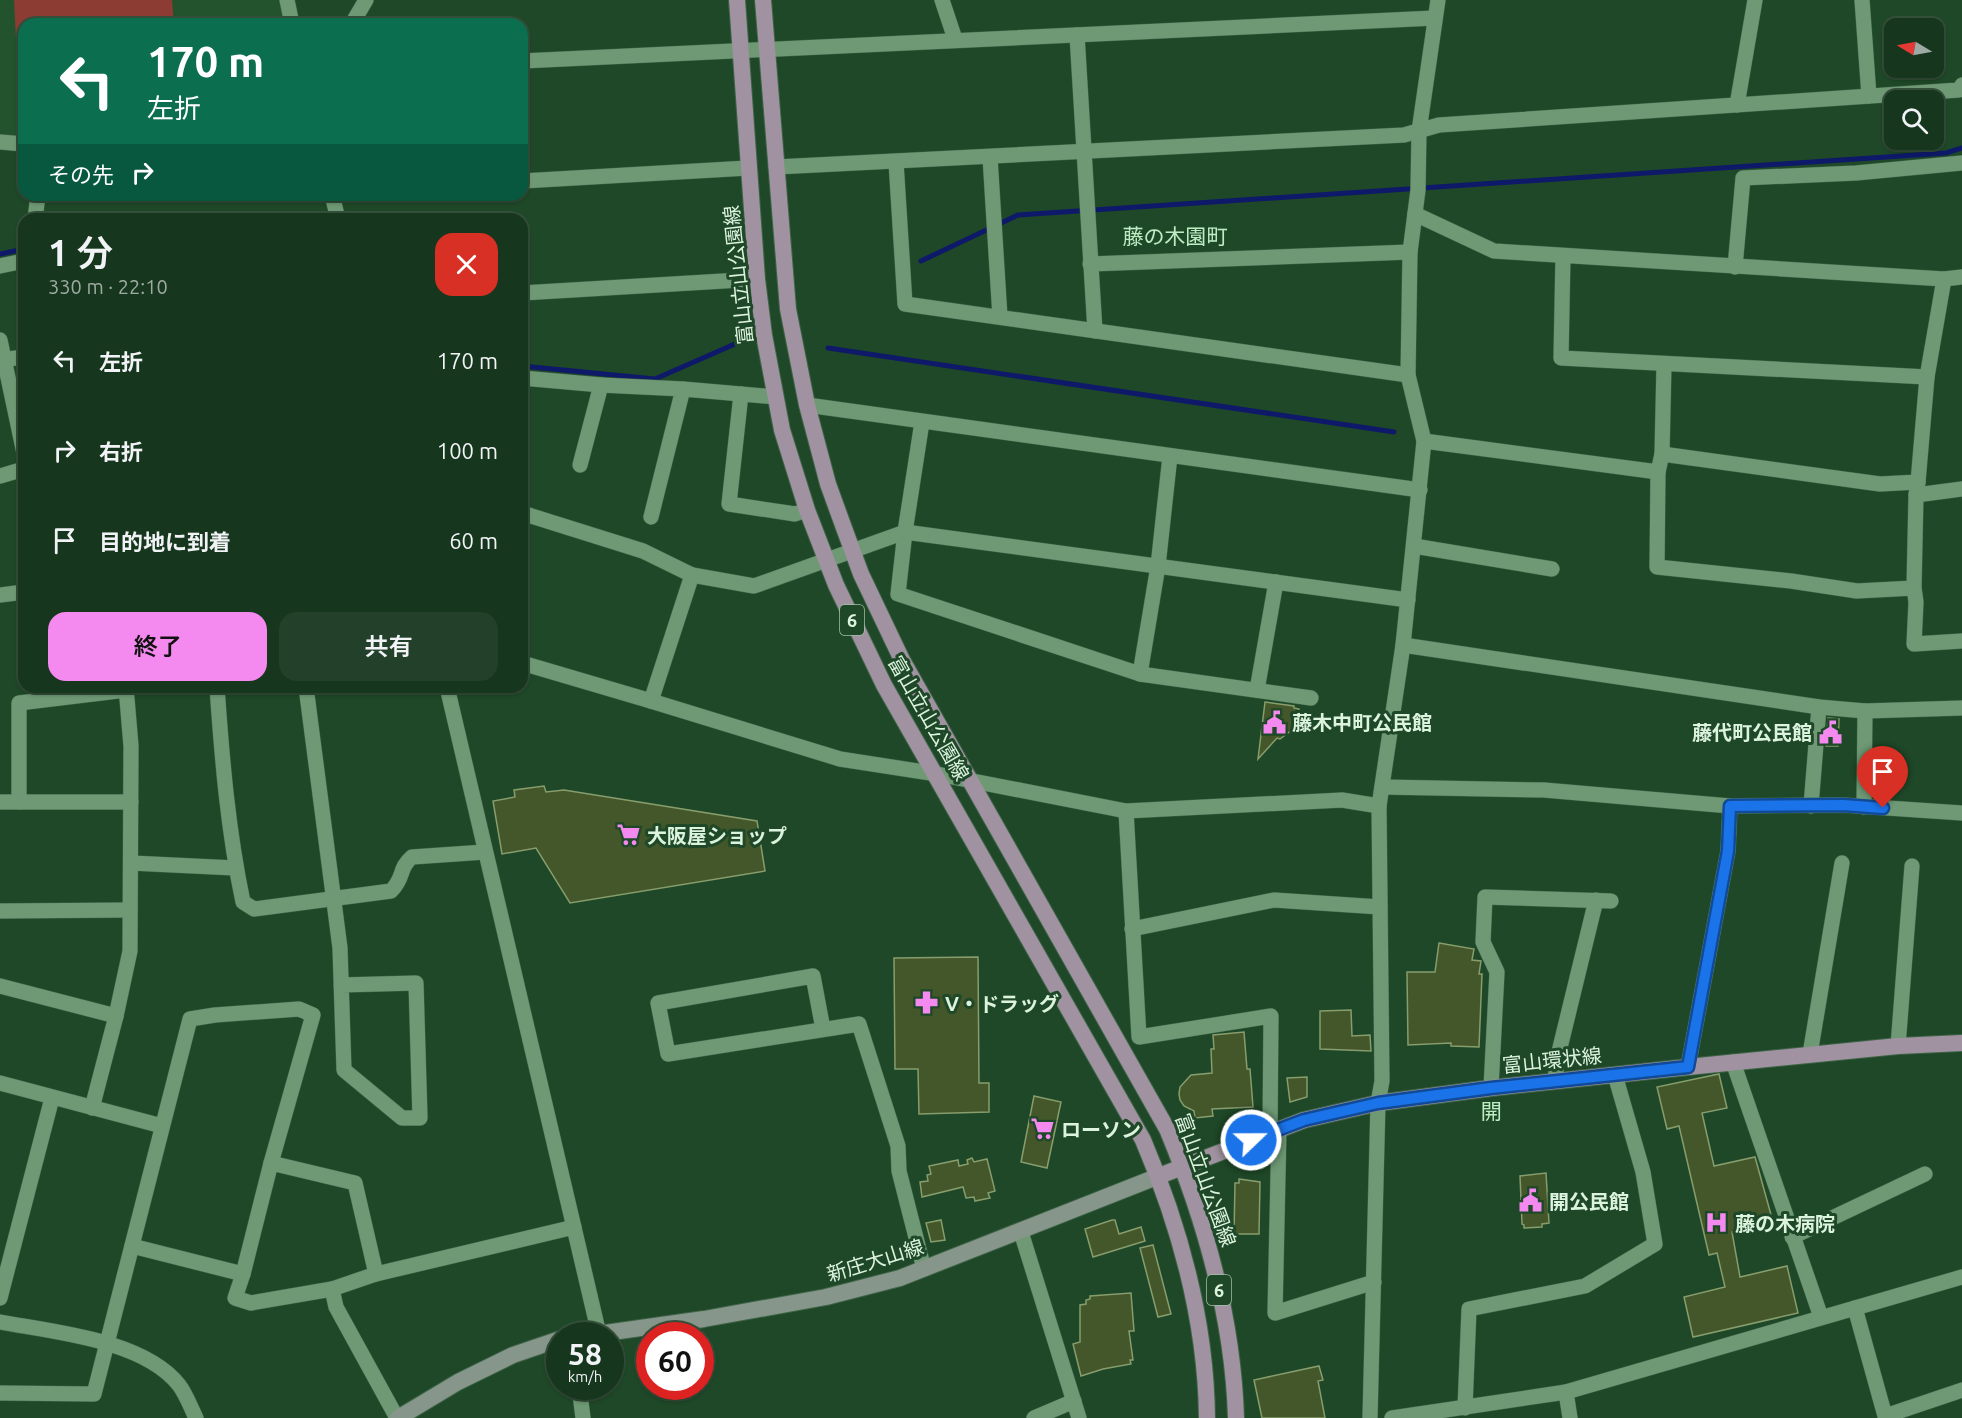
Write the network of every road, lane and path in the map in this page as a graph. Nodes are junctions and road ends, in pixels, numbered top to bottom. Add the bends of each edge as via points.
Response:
1 (287, 0) edge
2 (366, 0) edge
3 (736, 0) edge
4 (763, 0) edge
5 (942, 0) edge
6 (1438, 0) edge
7 (1755, 0) edge
8 (1862, 0) edge
9 (291, 18) edge
10 (355, 18) edge
11 (1435, 18) junction
12 (1077, 35) junction
13 (955, 39) junction
14 (767, 50) junction
15 (741, 51) junction
16 (528, 61) edge
17 (1962, 86) edge
18 (1869, 96) junction
19 (1737, 105) junction
20 (1419, 131) junction
21 (0, 142) edge
22 (18, 144) edge
23 (1083, 152) junction
24 (990, 157) junction
25 (896, 162) junction
26 (1962, 163) edge
27 (776, 167) junction
28 (748, 168) junction
29 (528, 181) edge
30 (1415, 214) junction
31 (1410, 252) junction
32 (1563, 256) junction
33 (18, 262) edge
34 (1090, 264) junction
35 (0, 266) edge
36 (1735, 267) junction
37 (1962, 277) edge
38 (757, 279) junction
39 (1944, 279) junction
40 (528, 293) edge
41 (999, 317) junction
42 (1095, 331) junction
43 (0, 340) edge
44 (18, 358) edge
45 (2, 360) edge
46 (1664, 363) junction
47 (1408, 375) junction
48 (1927, 377) junction
49 (528, 379) edge
50 (601, 385) junction
51 (683, 389) junction
52 (741, 394) junction
53 (776, 397) junction
54 (807, 405) junction
55 (922, 422) junction
56 (18, 428) edge
57 (1424, 441) junction
58 (1662, 454) junction
59 (1170, 456) junction
60 (580, 465) dead end
61 (18, 471) edge
62 (1658, 472) junction
63 (0, 476) edge
64 (1917, 488) junction
65 (1962, 489) edge
66 (1420, 490) junction
67 (807, 510) junction
68 (528, 515) edge
69 (651, 518) dead end
70 (905, 532) junction
71 (1414, 546) junction
72 (852, 550) junction
73 (825, 559) junction
74 (1158, 566) junction
75 (1552, 569) dead end
76 (692, 574) junction
77 (1276, 582) junction
78 (1914, 588) junction
79 (18, 593) edge
80 (0, 595) edge
81 (1408, 600) junction
82 (1962, 641) edge
83 (1403, 645) junction
84 (528, 665) edge
85 (1140, 674) junction
86 (1257, 690) junction
87 (90, 693) edge
88 (126, 693) edge
89 (218, 693) edge
90 (307, 693) edge
91 (448, 693) edge
92 (1311, 698) dead end
93 (651, 701) junction
94 (1818, 707) junction
95 (1962, 708) edge
96 (1865, 711) junction
97 (937, 774) junction
98 (970, 781) junction
99 (1382, 787) junction
100 (0, 802) edge
101 (19, 802) junction
102 (131, 802) junction
103 (1379, 806) junction
104 (1730, 806) junction
105 (1811, 806) junction
106 (1864, 807) junction
107 (1126, 811) junction
108 (1962, 813) edge
109 (485, 852) junction
110 (131, 863) junction
111 (1842, 863) dead end
112 (1912, 866) dead end
113 (236, 868) junction
114 (334, 899) junction
115 (1380, 907) junction
116 (130, 909) junction
117 (0, 911) edge
118 (1132, 929) junction
119 (341, 985) junction
120 (0, 986) edge
121 (116, 1016) junction
122 (822, 1029) junction
123 (1962, 1043) edge
124 (1898, 1046) junction
125 (1810, 1054) junction
126 (1733, 1062) junction
127 (1688, 1067) junction
128 (1615, 1075) junction
129 (1556, 1081) junction
130 (0, 1083) edge
131 (1491, 1088) junction
132 (52, 1098) junction
133 (1378, 1103) junction
134 (92, 1108) junction
135 (162, 1126) junction
136 (1275, 1131) junction
137 (271, 1163) junction
138 (1183, 1167) junction
139 (1925, 1174) dead end
140 (1159, 1176) junction
141 (574, 1227) junction
142 (1022, 1232) junction
143 (1792, 1237) junction
144 (132, 1246) junction
145 (924, 1269) junction
146 (243, 1274) junction
147 (376, 1274) junction
148 (1962, 1277) edge
149 (1374, 1282) junction
150 (332, 1289) junction
151 (0, 1298) edge
152 (1855, 1308) junction
153 (1821, 1317) junction
154 (0, 1322) edge
155 (593, 1322) edge
156 (624, 1330) edge
157 (107, 1342) junction
158 (546, 1344) edge
159 (1962, 1390) edge
160 (0, 1392) edge
161 (1566, 1392) junction
162 (581, 1400) edge
163 (1074, 1401) junction
164 (1465, 1408) junction
165 (196, 1418) edge
166 (397, 1418) edge
167 (583, 1418) edge
168 (1034, 1418) edge
169 (1079, 1418) edge
170 (1208, 1418) edge
171 (1236, 1418) edge
172 (1370, 1418) edge
173 (1392, 1418) edge
174 (1570, 1418) edge

1 - 9 street
2 - 10 street
3 - 15 main road, 富山立山公園線 / 6
4 - 14 main road, 富山立山公園線 / 6
5 - 13 street
6 - 11 street
7 - 19 street
8 - 18 street
11 - 12 street
11 - 20 street
12 - 13 street
12 - 23 street
13 - 14 street
14 - 15 street
14 - 27 main road, 富山立山公園線 / 6
15 - 16 street
15 - 28 main road, 富山立山公園線 / 6
17 - 18 street via 1959,90
18 - 19 street
19 - 20 street via 1439,125
20 - 23 street via 1404,135
20 - 30 street
21 - 22 street
23 - 24 street
23 - 34 street
24 - 25 street
24 - 41 street
25 - 27 street
25 - 41 street via 905,304
26 - 36 street via 1743,178
27 - 54 main road, 富山立山公園線 / 6 via 788,309
28 - 29 street
28 - 38 main road, 富山立山公園線 / 6
30 - 31 street
30 - 32 street via 1494,251
31 - 34 street
31 - 47 street
32 - 36 street
32 - 46 street via 1561,358
33 - 35 street
34 - 42 street
36 - 39 street
37 - 39 street
38 - 40 street
38 - 53 main road, 富山立山公園線 / 6
39 - 48 street
41 - 42 street
42 - 47 street
43 - 45 street
44 - 45 street
45 - 56 street
46 - 48 street
46 - 58 street
47 - 57 street
48 - 64 street
49 - 50 street
50 - 51 street
50 - 60 street
51 - 52 street
51 - 69 street
52 - 53 street
52 - 67 street via 729,504 795,514
53 - 67 main road, 富山立山公園線 / 6
54 - 55 street
54 - 72 main road, 富山立山公園線 / 6 via 828,484
55 - 59 street
55 - 70 street
57 - 62 street
57 - 66 street
58 - 62 street
58 - 64 street
59 - 66 street
59 - 74 street
61 - 63 street
62 - 78 street via 1657,567 1857,591
64 - 65 street
64 - 78 street
66 - 71 street
67 - 73 main road, 富山立山公園線 / 6
68 - 76 street via 643,551
70 - 72 street
70 - 74 street
70 - 85 street via 898,594
71 - 75 street
71 - 81 street
72 - 73 street
72 - 98 main road, 富山立山公園線 / 6 via 902,660
73 - 76 street via 754,586
73 - 97 main road, 富山立山公園線 / 6 via 884,685
74 - 77 street
74 - 85 street
76 - 93 street
77 - 81 street
77 - 86 street
78 - 82 street via 1914,644
79 - 80 street
81 - 83 street
83 - 94 street
83 - 99 street
84 - 93 street
85 - 86 street
86 - 92 street
87 - 101 street via 19,703
88 - 102 street
89 - 113 street
90 - 114 street
91 - 109 street
93 - 97 street via 840,759
94 - 96 street
94 - 105 street
95 - 96 street
96 - 106 street
97 - 98 street
97 - 140 main road, 富山立山公園線 / 6 via 1143,1140
98 - 107 street
98 - 138 main road, 富山立山公園線 / 6 via 1156,1108
99 - 103 street
99 - 104 street via 1544,790
100 - 101 street
101 - 102 street
102 - 110 street
103 - 107 street via 1342,800
103 - 115 street
104 - 105 street
104 - 127 street via 1728,851
105 - 106 street
106 - 108 street
107 - 118 street
109 - 114 street via 412,857 403,864 400,882 391,891
109 - 141 street
110 - 113 street
110 - 116 street
111 - 125 street
112 - 124 street
113 - 114 street via 243,902 254,909
114 - 119 street
115 - 118 street via 1274,900
115 - 133 street via 1382,1081
116 - 117 street
116 - 121 street via 130,951
118 - 136 street via 1139,1037 1271,1016
119 - 119 street via 344,1070 402,1118 420,1118 416,982
120 - 121 street
121 - 134 street
122 - 122 street via 668,1054 658,1003 813,976
122 - 145 street via 859,1024 898,1146 899,1171
123 - 124 main road, 富山環状線
124 - 125 main road, 富山環状線
125 - 126 main road, 富山環状線
126 - 127 main road, 富山環状線
126 - 143 street
127 - 128 main road, 富山環状線
128 - 129 main road, 富山環状線
128 - 164 street via 1643,1172 1655,1244 1586,1286 1469,1309
129 - 131 main road, 富山環状線
129 - 131 street via 1557,1060 1603,901 1485,897 1483,942 1497,972
130 - 132 street
131 - 133 main road, 富山環状線
132 - 134 street
132 - 151 street
133 - 136 main road, 富山環状線 via 1304,1120
133 - 149 street
134 - 135 street
135 - 137 street via 190,1019 299,1009 312,1015
135 - 144 street
136 - 138 main road, 富山環状線
136 - 149 street via 1275,1313
137 - 146 street
137 - 147 street via 355,1183
138 - 140 main road, 富山環状線
138 - 171 main road, 富山立山公園線 / 6 via 1215,1268 1226,1324
139 - 143 street
140 - 142 main road, 新庄大山線
140 - 170 main road, 富山立山公園線 / 6 via 1194,1302
141 - 147 street
141 - 155 street
142 - 145 main road, 新庄大山線
142 - 163 street
143 - 153 street
144 - 146 street
144 - 157 street
145 - 156 main road, 新庄大山線 via 826,1297
146 - 150 street via 236,1298 250,1303
147 - 150 street
148 - 152 street
149 - 172 street
150 - 166 street via 336,1307
152 - 153 street
152 - 159 street via 1885,1416
153 - 161 street
154 - 157 street
157 - 160 street via 94,1394
157 - 165 street via 149,1359 179,1385
158 - 166 main road via 458,1382
161 - 164 street
161 - 174 street
162 - 167 street
163 - 168 street
163 - 169 street
164 - 173 street

